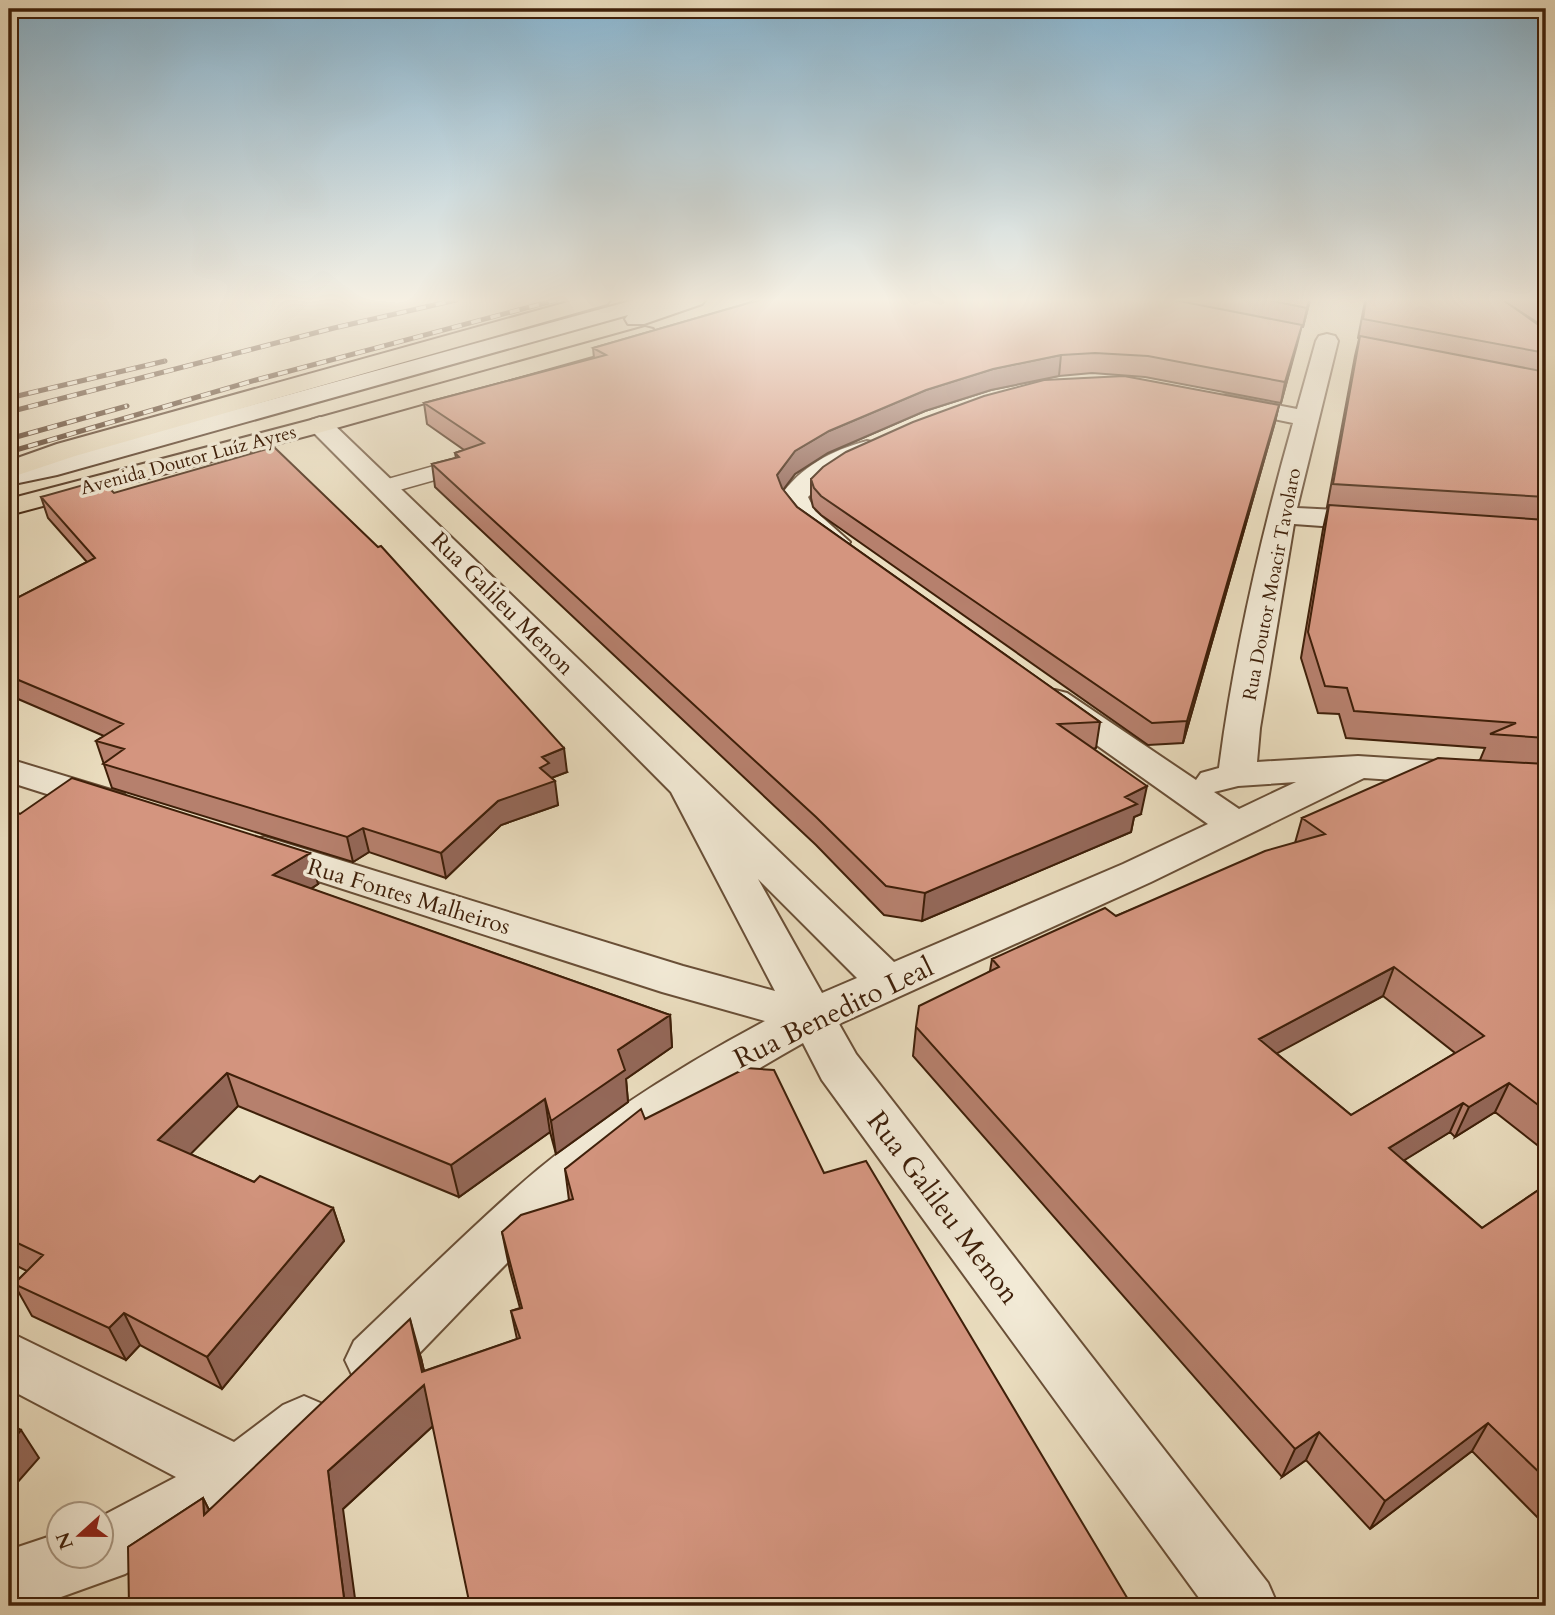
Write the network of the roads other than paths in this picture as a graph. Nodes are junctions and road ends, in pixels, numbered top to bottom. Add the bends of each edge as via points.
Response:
1 (332, 375) edge
2 (380, 375) edge
3 (455, 375) edge
4 (499, 375) edge
5 (1318, 375) edge
6 (1201, 398) edge
7 (363, 413) junction
8 (1306, 418) junction
9 (320, 425) junction
10 (889, 438) edge
11 (466, 464) edge
12 (9, 470) edge
13 (9, 477) edge
14 (384, 486) junction
15 (9, 507) edge
16 (1281, 514) junction
17 (1400, 523) edge
18 (854, 555) edge
19 (1033, 684) edge
20 (1358, 767) junction
21 (9, 770) edge
22 (1237, 775) junction
23 (1546, 779) edge
24 (684, 781) junction
25 (1184, 789) junction
26 (140, 811) edge
27 (1237, 825) junction
28 (232, 840) edge
29 (887, 983) junction
30 (811, 1017) junction
31 (9, 1359) edge
32 (239, 1477) junction
33 (116, 1543) edge
34 (47, 1570) edge
35 (9, 1583) edge
36 (1245, 1606) edge

1 - 12 highway, Avenida Doutor Luíz Ayres
2 - 13 street
3 - 7 street
4 - 7 highway, Avenida Doutor Luíz Ayres
5 - 8 street, Rua Doutor Moacir Tavolaro
6 - 8 street
7 - 9 highway, Avenida Doutor Luíz Ayres
8 - 16 street, Rua Doutor Moacir Tavolaro
9 - 14 street, Rua Galileu Menon
9 - 15 highway, Avenida Doutor Luíz Ayres
10 - 18 street via 815,473 794,497 809,523
11 - 14 lane
14 - 24 street, Rua Galileu Menon
16 - 17 street
16 - 22 street, Rua Doutor Moacir Tavolaro
19 - 25 street
20 - 22 street, Rua Benedito Leal
20 - 23 street, Rua Benedito Leal
20 - 27 street, Rua Benedito Leal
21 - 26 street
22 - 25 street
24 - 29 street, Rua Galileu Menon
24 - 30 street, Rua Galileu Menon
25 - 27 street
27 - 29 street, Rua Benedito Leal
28 - 30 street, Rua Fontes Malheiros via 678,981
29 - 30 street, Rua Benedito Leal
30 - 32 street, Rua Benedito Leal via 722,1066 605,1147 533,1205 316,1416
30 - 36 street, Rua Galileu Menon via 839,1066
31 - 32 street
32 - 33 street, Rua Benedito Leal
34 - 35 street

